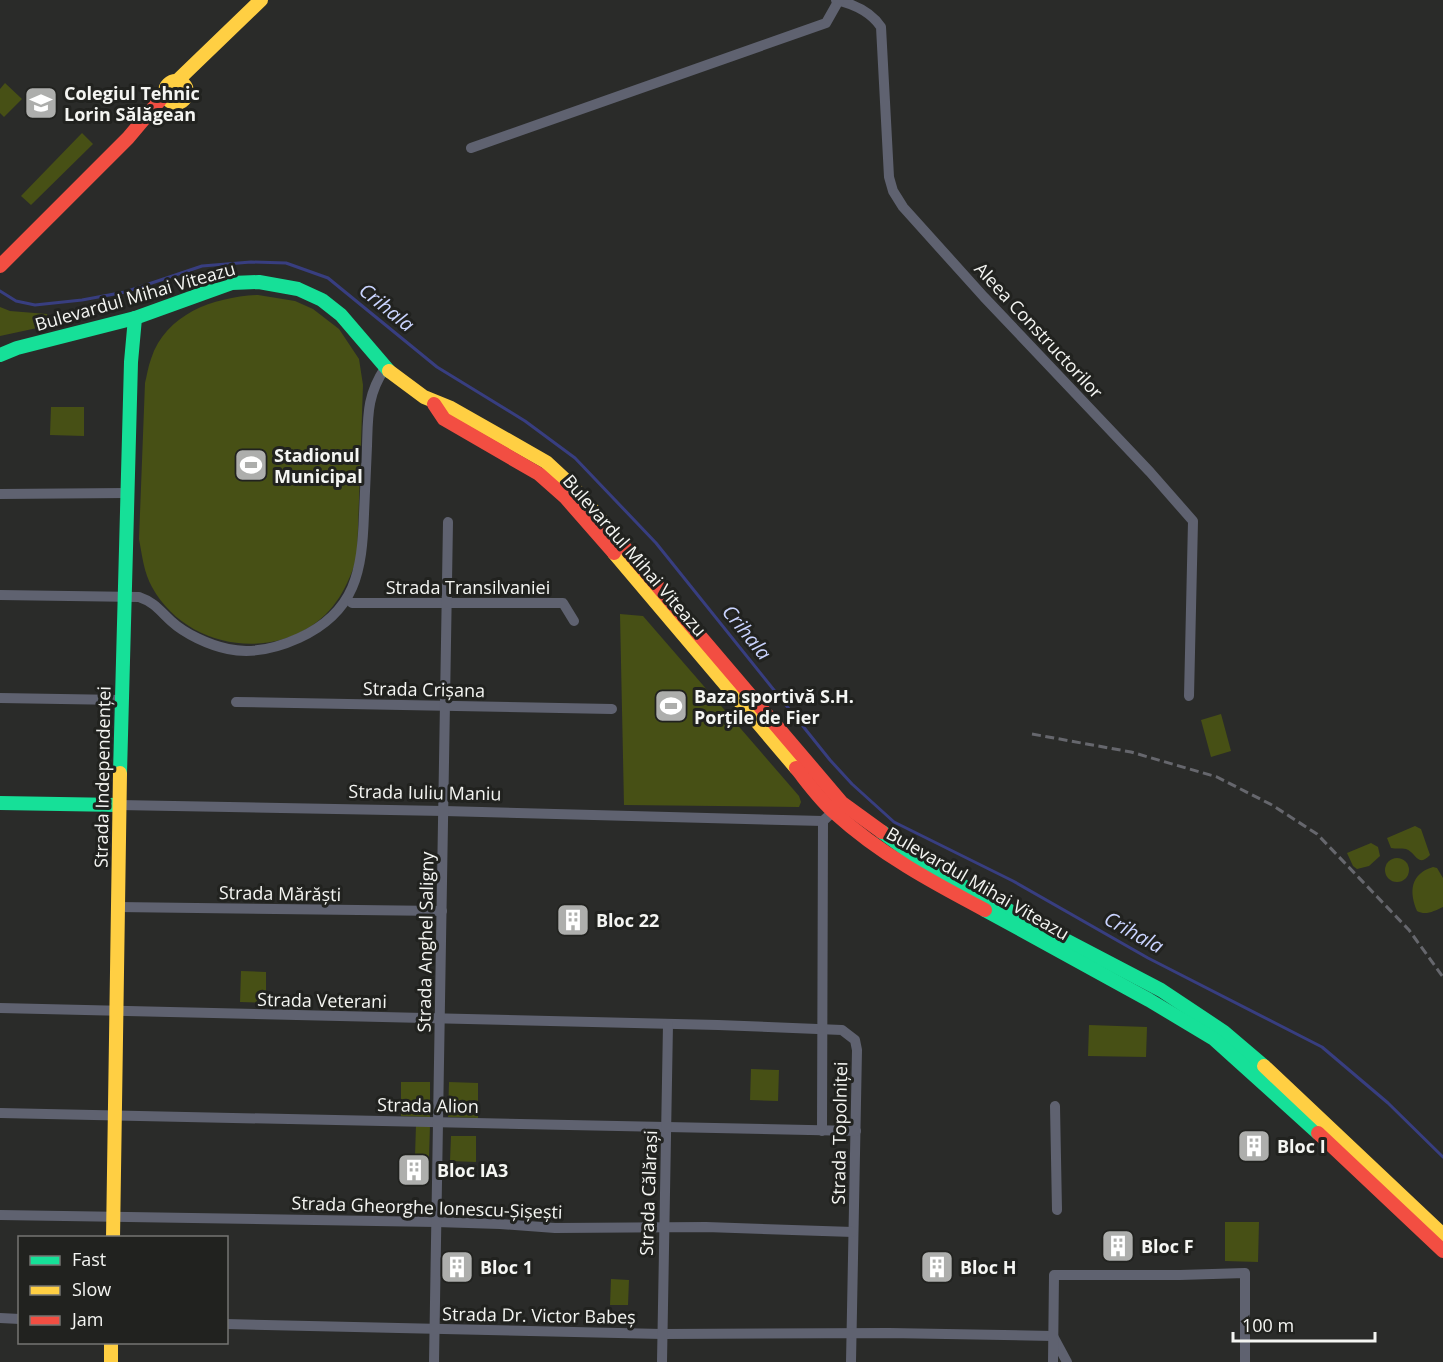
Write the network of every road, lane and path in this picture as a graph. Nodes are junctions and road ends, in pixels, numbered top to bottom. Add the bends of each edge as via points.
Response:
1 (261, 0) edge
2 (838, 0) edge
3 (182, 84) junction
4 (169, 98) junction
5 (471, 148) dead end
6 (0, 266) edge
7 (135, 318) junction
8 (0, 346) edge
9 (17, 348) junction
10 (0, 355) edge
11 (385, 368) junction
12 (128, 493) junction
13 (0, 494) edge
14 (448, 522) dead end
15 (0, 595) edge
16 (125, 596) junction
17 (352, 603) dead end
18 (447, 603) junction
19 (574, 621) dead end
20 (1190, 696) dead end
21 (0, 698) edge
22 (122, 700) junction
23 (236, 702) dead end
24 (445, 706) junction
25 (612, 709) dead end
26 (0, 803) edge
27 (119, 805) junction
28 (444, 811) junction
29 (833, 812) junction
30 (117, 907) junction
31 (442, 911) junction
32 (0, 1008) edge
33 (116, 1012) junction
34 (440, 1019) junction
35 (668, 1024) junction
36 (823, 1029) junction
37 (1055, 1106) dead end
38 (0, 1113) edge
39 (114, 1114) junction
40 (438, 1122) junction
41 (1316, 1123) junction
42 (666, 1128) junction
43 (822, 1131) junction
44 (856, 1131) junction
45 (1057, 1210) dead end
46 (0, 1215) edge
47 (113, 1217) junction
48 (436, 1222) junction
49 (663, 1228) junction
50 (853, 1232) junction
51 (1443, 1235) edge
52 (113, 1236) edge
53 (1443, 1251) edge
54 (0, 1318) edge
55 (18, 1319) edge
56 (228, 1324) edge
57 (435, 1330) junction
58 (852, 1333) junction
59 (662, 1334) junction
60 (1053, 1336) junction
61 (111, 1344) edge
62 (111, 1362) edge
63 (434, 1362) edge
64 (662, 1362) edge
65 (851, 1362) edge
66 (1053, 1362) edge
67 (1067, 1362) edge
68 (1245, 1362) edge

1 - 3 main road
2 - 5 street via 826,23
2 - 20 street, Aleea Constructorilor via 866,12 881,27 889,177 903,207 1193,521
3 - 4 main road via 168,84
3 - 4 main road via 187,94 184,99 178,102
4 - 6 main road
7 - 9 main road, Bulevardul Mihai Viteazu
7 - 11 main road, Bulevardul Mihai Viteazu via 232,283 285,285 319,298 334,309
7 - 12 main road, Strada Independenței
8 - 9 main road, Bulevardul Mihai Viteazu
9 - 10 main road, Bulevardul Mihai Viteazu
11 - 16 street via 368,407 363,551 358,575 334,614 292,641 249,651 228,649 188,633 149,600
11 - 29 main road, Bulevardul Mihai Viteazu via 419,396 451,408 546,462 574,488
12 - 13 street
12 - 16 main road, Strada Independenței
14 - 18 street, Strada Anghel Saligny
15 - 16 street
16 - 22 main road, Strada Independenței
17 - 18 street, Strada Transilvaniei
18 - 19 street, Strada Transilvaniei via 563,603
18 - 24 street, Strada Anghel Saligny
21 - 22 street
22 - 27 main road, Strada Independenței
23 - 24 street, Strada Crișana
24 - 25 street, Strada Crișana
24 - 28 street, Strada Anghel Saligny
26 - 27 main road, Strada Iuliu Maniu
27 - 28 street, Strada Iuliu Maniu
27 - 30 main road, Strada Independenței
28 - 29 street, Strada Iuliu Maniu
28 - 31 street, Strada Anghel Saligny
29 - 36 street
29 - 41 main road, Bulevardul Mihai Viteazu via 913,871 1153,985 1206,1019 1280,1080
30 - 31 street, Strada Mărăști
30 - 33 main road, Strada Independenței
31 - 34 street, Strada Anghel Saligny
32 - 33 street, Strada Veterani
33 - 34 street, Strada Veterani
33 - 39 main road, Strada Independenței
34 - 35 street, Strada Veterani
34 - 40 street, Strada Anghel Saligny
35 - 36 street, Strada Veterani
35 - 42 street, Strada Călărași
36 - 43 street
36 - 44 street, Strada Topolniței via 842,1030 855,1040
37 - 45 street
38 - 39 street, Strada Alion
39 - 40 street, Strada Alion
39 - 47 main road, Strada Independenței
40 - 42 street, Strada Alion
40 - 48 street, Strada Anghel Saligny
41 - 51 main road, Bulevardul Mihai Viteazu
41 - 53 main road, Bulevardul Mihai Viteazu
42 - 43 street, Strada Alion
42 - 49 street, Strada Călărași
43 - 44 street, Strada Alion
44 - 50 street, Strada Topolniței
46 - 47 street, Strada Gheorghe Ionescu-Șișești
47 - 48 street, Strada Gheorghe Ionescu-Șișești
47 - 52 main road, Strada Independenței
48 - 49 street, Strada Gheorghe Ionescu-Șișești
48 - 57 street, Strada Anghel Saligny
49 - 50 street, Strada Gheorghe Ionescu-Șișești
49 - 59 street, Strada Călărași
50 - 58 street, Strada Topolniței
54 - 55 street
56 - 57 street, Strada Dr. Victor Babeș
57 - 59 street, Strada Dr. Victor Babeș
57 - 63 street, Strada Anghel Saligny
58 - 59 street, Strada Dr. Victor Babeș
58 - 60 street, Strada Dr. Victor Babeș
58 - 65 street, Strada Topolniței
59 - 64 street, Strada Călărași
60 - 66 street
60 - 67 street
60 - 68 street via 1054,1275 1245,1273
61 - 62 main road

